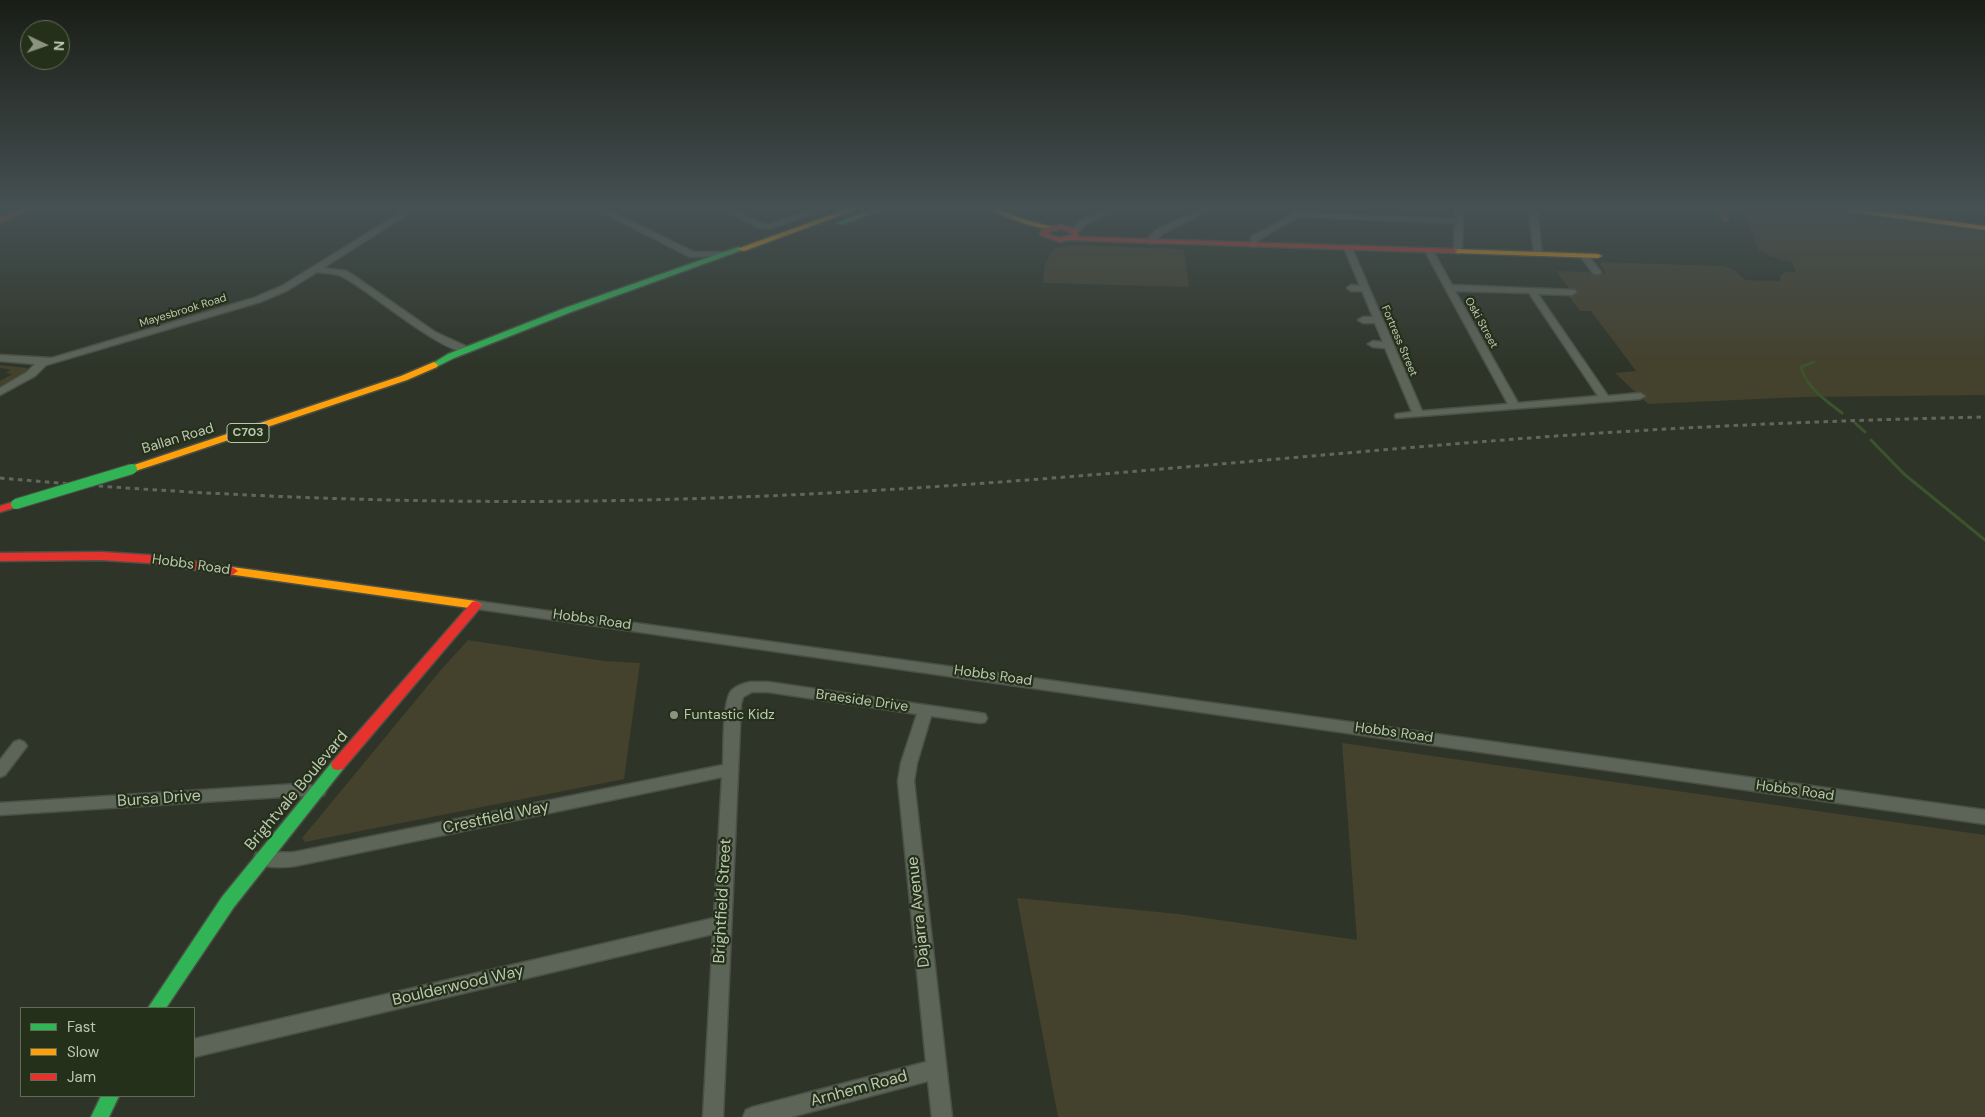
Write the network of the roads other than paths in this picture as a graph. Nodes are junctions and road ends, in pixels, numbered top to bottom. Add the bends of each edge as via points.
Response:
1 (326, 262) edge
2 (693, 262) edge
3 (701, 262) edge
4 (1354, 262) edge
5 (1435, 262) edge
6 (1589, 262) edge
7 (688, 267) junction
8 (315, 269) junction
9 (1597, 272) dead end
10 (1351, 288) dead end
11 (1449, 288) junction
12 (1365, 289) junction
13 (1532, 291) junction
14 (1572, 292) dead end
15 (1363, 320) dead end
16 (1378, 320) junction
17 (432, 334) junction
18 (1373, 344) dead end
19 (1388, 345) junction
20 (467, 350) junction
21 (450, 356) junction
22 (0, 358) edge
23 (42, 362) junction
24 (0, 392) edge
25 (1640, 396) dead end
26 (1605, 399) junction
27 (1514, 406) junction
28 (1418, 414) junction
29 (1400, 416) dead end
30 (0, 509) edge
31 (0, 557) edge
32 (476, 605) junction
33 (744, 689) joint
34 (926, 710) junction
35 (980, 718) dead end
36 (20, 746) dead end
37 (729, 770) junction
38 (0, 771) edge
39 (318, 791) junction
40 (0, 809) edge
41 (1985, 817) edge
42 (262, 858) junction
43 (722, 924) junction
44 (157, 1007) edge
45 (195, 1048) edge
46 (936, 1069) junction
47 (110, 1097) edge
48 (100, 1117) edge
49 (713, 1117) edge
50 (753, 1117) edge
51 (942, 1117) edge

1 - 8 street, Mayesbrook Road
2 - 7 street
3 - 7 street, Ballan Road / C703
4 - 12 street, Fortress Street
5 - 11 street, Oski Street
6 - 9 street
7 - 20 street, Ballan Road / C703
8 - 17 street via 350,277
8 - 23 street, Mayesbrook Road via 278,292 257,300 72,357
10 - 12 street
11 - 13 street
11 - 27 street, Oski Street
12 - 16 street, Fortress Street
13 - 14 street
13 - 26 street
15 - 16 street
16 - 19 street, Fortress Street
17 - 20 street
17 - 21 street
18 - 19 street
19 - 28 street, Fortress Street
20 - 21 street, Ballan Road / C703
21 - 30 street, Ballan Road / C703, bridge via 392,375 363,391 254,431
22 - 23 street, Mayesbrook Road
23 - 24 street via 31,374
25 - 26 street
26 - 27 street
27 - 28 street
28 - 29 street
31 - 32 street, Hobbs Road via 149,559
32 - 39 street, Brightvale Boulevard
32 - 41 street, Hobbs Road
33 - 34 street, Braeside Drive via 768,687
33 - 37 street, Brightfield Street via 737,694 734,704
34 - 35 street, Braeside Drive
34 - 46 street, Dajarra Avenue via 908,763 906,782
36 - 38 street
37 - 42 street, Crestfield Way via 295,859
37 - 43 street, Brightfield Street
39 - 40 street, Bursa Drive via 305,789
39 - 42 street, Brightvale Boulevard
42 - 44 street, Brightvale Boulevard via 211,923
43 - 45 street, Boulderwood Way
43 - 49 street, Brightfield Street
46 - 50 street, Arnhem Road
46 - 51 street, Dajarra Avenue
47 - 48 street

